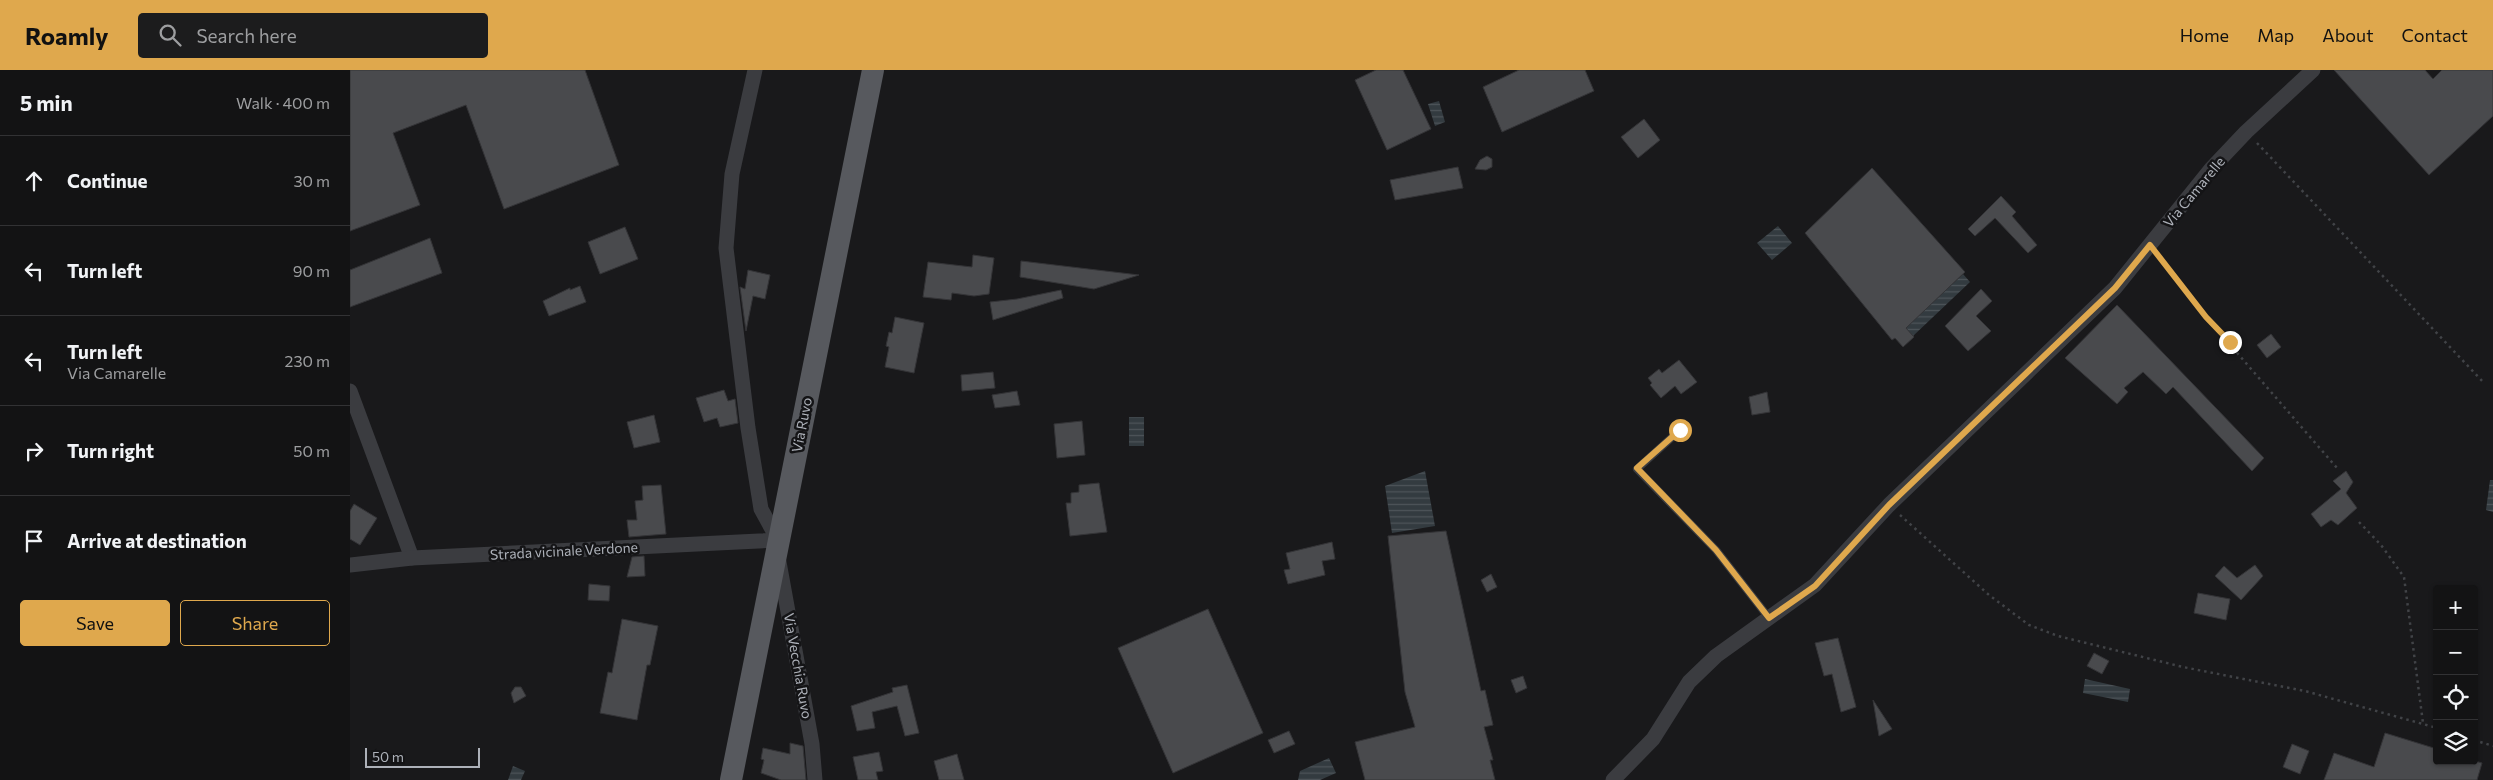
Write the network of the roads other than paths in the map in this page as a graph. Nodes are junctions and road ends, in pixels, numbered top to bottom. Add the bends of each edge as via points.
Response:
1 (755, 70) edge
2 (873, 70) edge
3 (2313, 70) edge
4 (350, 391) edge
5 (1680, 430) dead end
6 (778, 546) junction
7 (412, 558) junction
8 (350, 565) edge
9 (1769, 618) junction
10 (732, 780) edge
11 (815, 780) edge
12 (1613, 780) edge

1 - 6 street, Via Vecchia Ruvo via 732,174 726,248 748,428 762,509
2 - 6 main road, Via Ruvo
3 - 9 street, Via Camarelle via 2211,169 2115,288 1889,505 1815,586
4 - 7 street
5 - 9 lane via 1637,468 1716,550
6 - 7 street, Strada vicinale Verdone
6 - 10 main road, Via Ruvo
6 - 11 street, Via Vecchia Ruvo via 812,744
7 - 8 street, Strada vicinale Verdone
9 - 12 street, Via Camarelle via 1716,656 1689,682 1654,738

